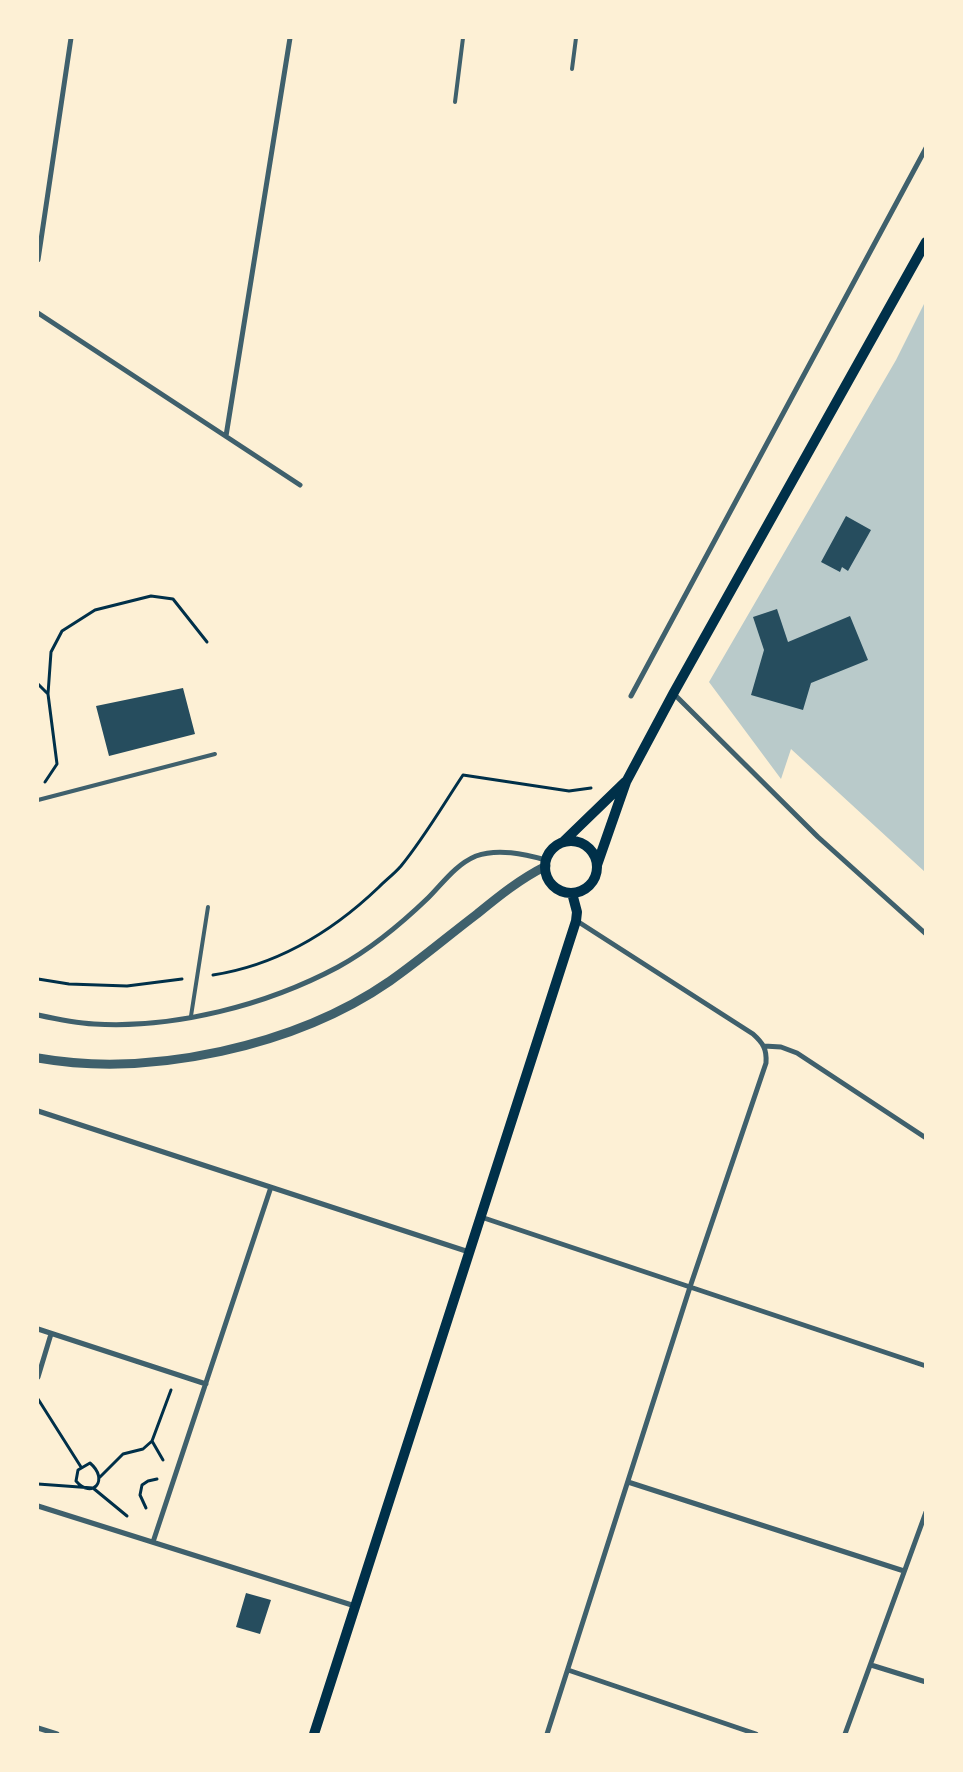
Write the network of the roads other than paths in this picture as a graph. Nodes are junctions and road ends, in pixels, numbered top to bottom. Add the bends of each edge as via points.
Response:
1 (71, 38) edge
2 (290, 38) edge
3 (463, 38) edge
4 (576, 38) edge
5 (572, 69) dead end
6 (454, 102) dead end
7 (926, 148) edge
8 (926, 242) edge
9 (38, 260) edge
10 (38, 313) edge
11 (226, 436) junction
12 (300, 485) dead end
13 (673, 694) junction
14 (631, 696) dead end
15 (215, 754) dead end
16 (626, 782) junction
17 (38, 800) edge
18 (563, 842) junction
19 (546, 863) junction
20 (597, 865) junction
21 (572, 893) junction
22 (208, 907) dead end
23 (576, 920) junction
24 (926, 934) edge
25 (38, 1015) edge
26 (191, 1016) junction
27 (764, 1046) junction
28 (38, 1058) edge
29 (38, 1111) edge
30 (926, 1138) edge
31 (271, 1187) junction
32 (481, 1217) junction
33 (470, 1252) junction
34 (690, 1287) junction
35 (38, 1329) edge
36 (51, 1334) junction
37 (926, 1366) edge
38 (38, 1377) edge
39 (206, 1384) junction
40 (628, 1482) junction
41 (38, 1506) edge
42 (926, 1512) edge
43 (924, 1523) edge
44 (153, 1542) junction
45 (904, 1571) junction
46 (356, 1606) junction
47 (870, 1665) junction
48 (568, 1670) junction
49 (926, 1682) edge
50 (38, 1728) edge
51 (57, 1734) edge
52 (314, 1734) edge
53 (547, 1734) edge
54 (756, 1734) edge
55 (845, 1734) edge

1 - 9 street
2 - 11 street
3 - 6 lane
4 - 5 lane
7 - 14 street
8 - 13 main road
10 - 11 street
11 - 12 street
13 - 16 main road
13 - 24 street via 818,837
15 - 17 lane
16 - 18 main road
16 - 20 main road
18 - 19 main road via 552,849
18 - 20 main road via 582,844 593,852
19 - 21 main road via 551,884
19 - 26 street via 516,853 477,856 455,868 386,935 339,967 266,998
19 - 28 street via 389,982 324,1019 246,1046 172,1060 89,1063
20 - 21 main road via 596,876 589,886
21 - 23 main road
22 - 26 lane
23 - 27 street via 753,1034
23 - 32 main road
25 - 26 street via 93,1024
27 - 30 street via 781,1047 797,1053
27 - 34 street via 766,1063
29 - 31 street
31 - 33 street
31 - 39 street
32 - 33 main road
32 - 34 street
33 - 46 main road
34 - 37 street
34 - 40 street
35 - 36 street
36 - 38 street
36 - 39 street
39 - 44 street
40 - 45 street
40 - 48 street
41 - 44 street
42 - 43 street
43 - 45 street
44 - 46 street
45 - 47 street
46 - 52 main road
47 - 49 street
47 - 55 street
48 - 53 street
48 - 54 street
50 - 51 street

